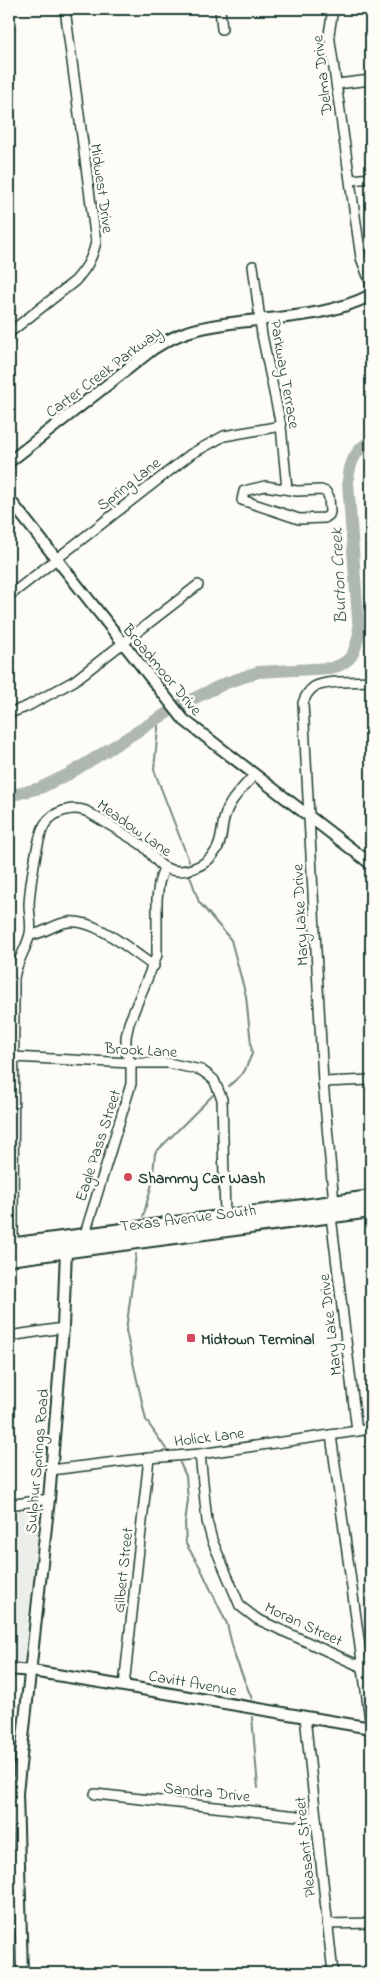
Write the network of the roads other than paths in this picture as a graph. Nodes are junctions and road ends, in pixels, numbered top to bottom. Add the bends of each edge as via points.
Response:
1 (65, 9) edge
2 (220, 9) edge
3 (333, 9) edge
4 (222, 28) dead end
5 (371, 80) edge
6 (337, 84) junction
7 (371, 178) edge
8 (351, 180) junction
9 (253, 266) dead end
10 (371, 284) edge
11 (371, 295) edge
12 (261, 319) junction
13 (9, 333) edge
14 (281, 426) junction
15 (9, 462) edge
16 (287, 489) junction
17 (9, 499) edge
18 (55, 559) junction
19 (198, 585) dead end
20 (9, 596) edge
21 (123, 644) junction
22 (371, 681) edge
23 (9, 713) edge
24 (254, 775) junction
25 (308, 816) junction
26 (371, 864) edge
27 (164, 867) junction
28 (30, 935) junction
29 (154, 966) junction
30 (13, 1057) junction
31 (131, 1064) junction
32 (371, 1080) edge
33 (324, 1082) junction
34 (371, 1198) edge
35 (371, 1204) edge
36 (332, 1209) junction
37 (371, 1210) edge
38 (226, 1217) junction
39 (84, 1237) junction
40 (10, 1250) edge
41 (66, 1250) junction
42 (63, 1328) junction
43 (9, 1336) edge
44 (371, 1429) edge
45 (357, 1431) junction
46 (331, 1435) junction
47 (200, 1454) junction
48 (149, 1458) junction
49 (51, 1470) junction
50 (49, 1499) junction
51 (9, 1505) edge
52 (364, 1668) junction
53 (9, 1669) edge
54 (32, 1671) junction
55 (124, 1686) junction
56 (305, 1717) junction
57 (371, 1728) edge
58 (95, 1794) dead end
59 (13, 1810) edge
60 (316, 1818) junction
61 (14, 1876) edge
62 (371, 1922) edge
63 (327, 1924) junction
64 (22, 1973) edge
65 (333, 1973) edge

1 - 13 street, Midwest Drive via 96,242 85,271
2 - 4 street
3 - 6 street, Delma Drive via 329,34
5 - 6 street
6 - 8 street, Delma Drive
7 - 8 street
8 - 10 street, Delma Drive via 361,258
9 - 12 street, Parkway Terrace
11 - 12 street, Carter Creek Parkway via 356,303 328,310
12 - 14 street, Parkway Terrace
12 - 15 street, Carter Creek Parkway via 204,328 169,339
14 - 16 street, Parkway Terrace
14 - 18 street, Spring Lane via 224,436 207,444
16 - 16 street via 254,488 244,491 242,500 299,518 325,518 329,515 326,492
17 - 18 street, Broadmoor Drive
18 - 20 street, Spring Lane
18 - 21 street, Broadmoor Drive
19 - 21 street
21 - 23 street via 74,682
21 - 24 street, Broadmoor Drive via 184,720
22 - 25 street, Mary Lake Drive via 326,684 307,694 302,716
24 - 25 street, Broadmoor Drive
24 - 27 street, Meadow Lane via 227,810 219,847 207,863 184,870
25 - 26 street, Broadmoor Drive
25 - 33 street, Mary Lake Drive
27 - 28 street, Meadow Lane via 142,846 86,811 72,809 57,813 44,825 41,835 29,906
27 - 29 street, Eagle Pass Street via 157,899 157,955
28 - 29 street via 69,922 82,923 115,937
28 - 30 street, Meadow Lane via 14,978
29 - 31 street, Eagle Pass Street via 129,1023 126,1052
30 - 31 street, Brook Lane
30 - 40 street, Meadow Lane
31 - 38 street, Brook Lane via 185,1066 201,1070 214,1080 222,1099
31 - 39 street, Eagle Pass Street via 132,1084
32 - 33 street
33 - 36 street, Mary Lake Drive
34 - 36 main road, Texas Avenue South
35 - 36 main road
36 - 37 main road, Texas Avenue South
36 - 38 main road, Texas Avenue South
36 - 41 main road, Texas Avenue South
36 - 45 street, Mary Lake Drive
38 - 39 main road, Texas Avenue South
39 - 40 main road, Texas Avenue South
39 - 41 street
40 - 41 main road, Texas Avenue South
41 - 42 street, Sulphur Springs Road
42 - 43 street
42 - 49 street, Sulphur Springs Road
44 - 45 street, Holick Lane
45 - 46 street, Holick Lane
46 - 47 street, Holick Lane
46 - 52 street
47 - 48 street, Holick Lane
47 - 52 street, Moran Street via 206,1521 240,1606 257,1619
48 - 49 street, Holick Lane
48 - 55 street, Gilbert Street
49 - 50 street, Sulphur Springs Road
50 - 51 street
50 - 54 street, Sulphur Springs Road
52 - 57 street
53 - 54 street, Cavitt Avenue
54 - 55 street, Cavitt Avenue
54 - 59 street, Sulphur Springs Road
55 - 56 street, Cavitt Avenue
56 - 57 street, Cavitt Avenue
56 - 60 street, Pleasant Street
58 - 60 street, Sandra Drive
59 - 61 street, Sulphur Springs Road
60 - 63 street, Pleasant Street
61 - 64 street, Sulphur Springs Road
62 - 63 street
63 - 65 street, Pleasant Street

